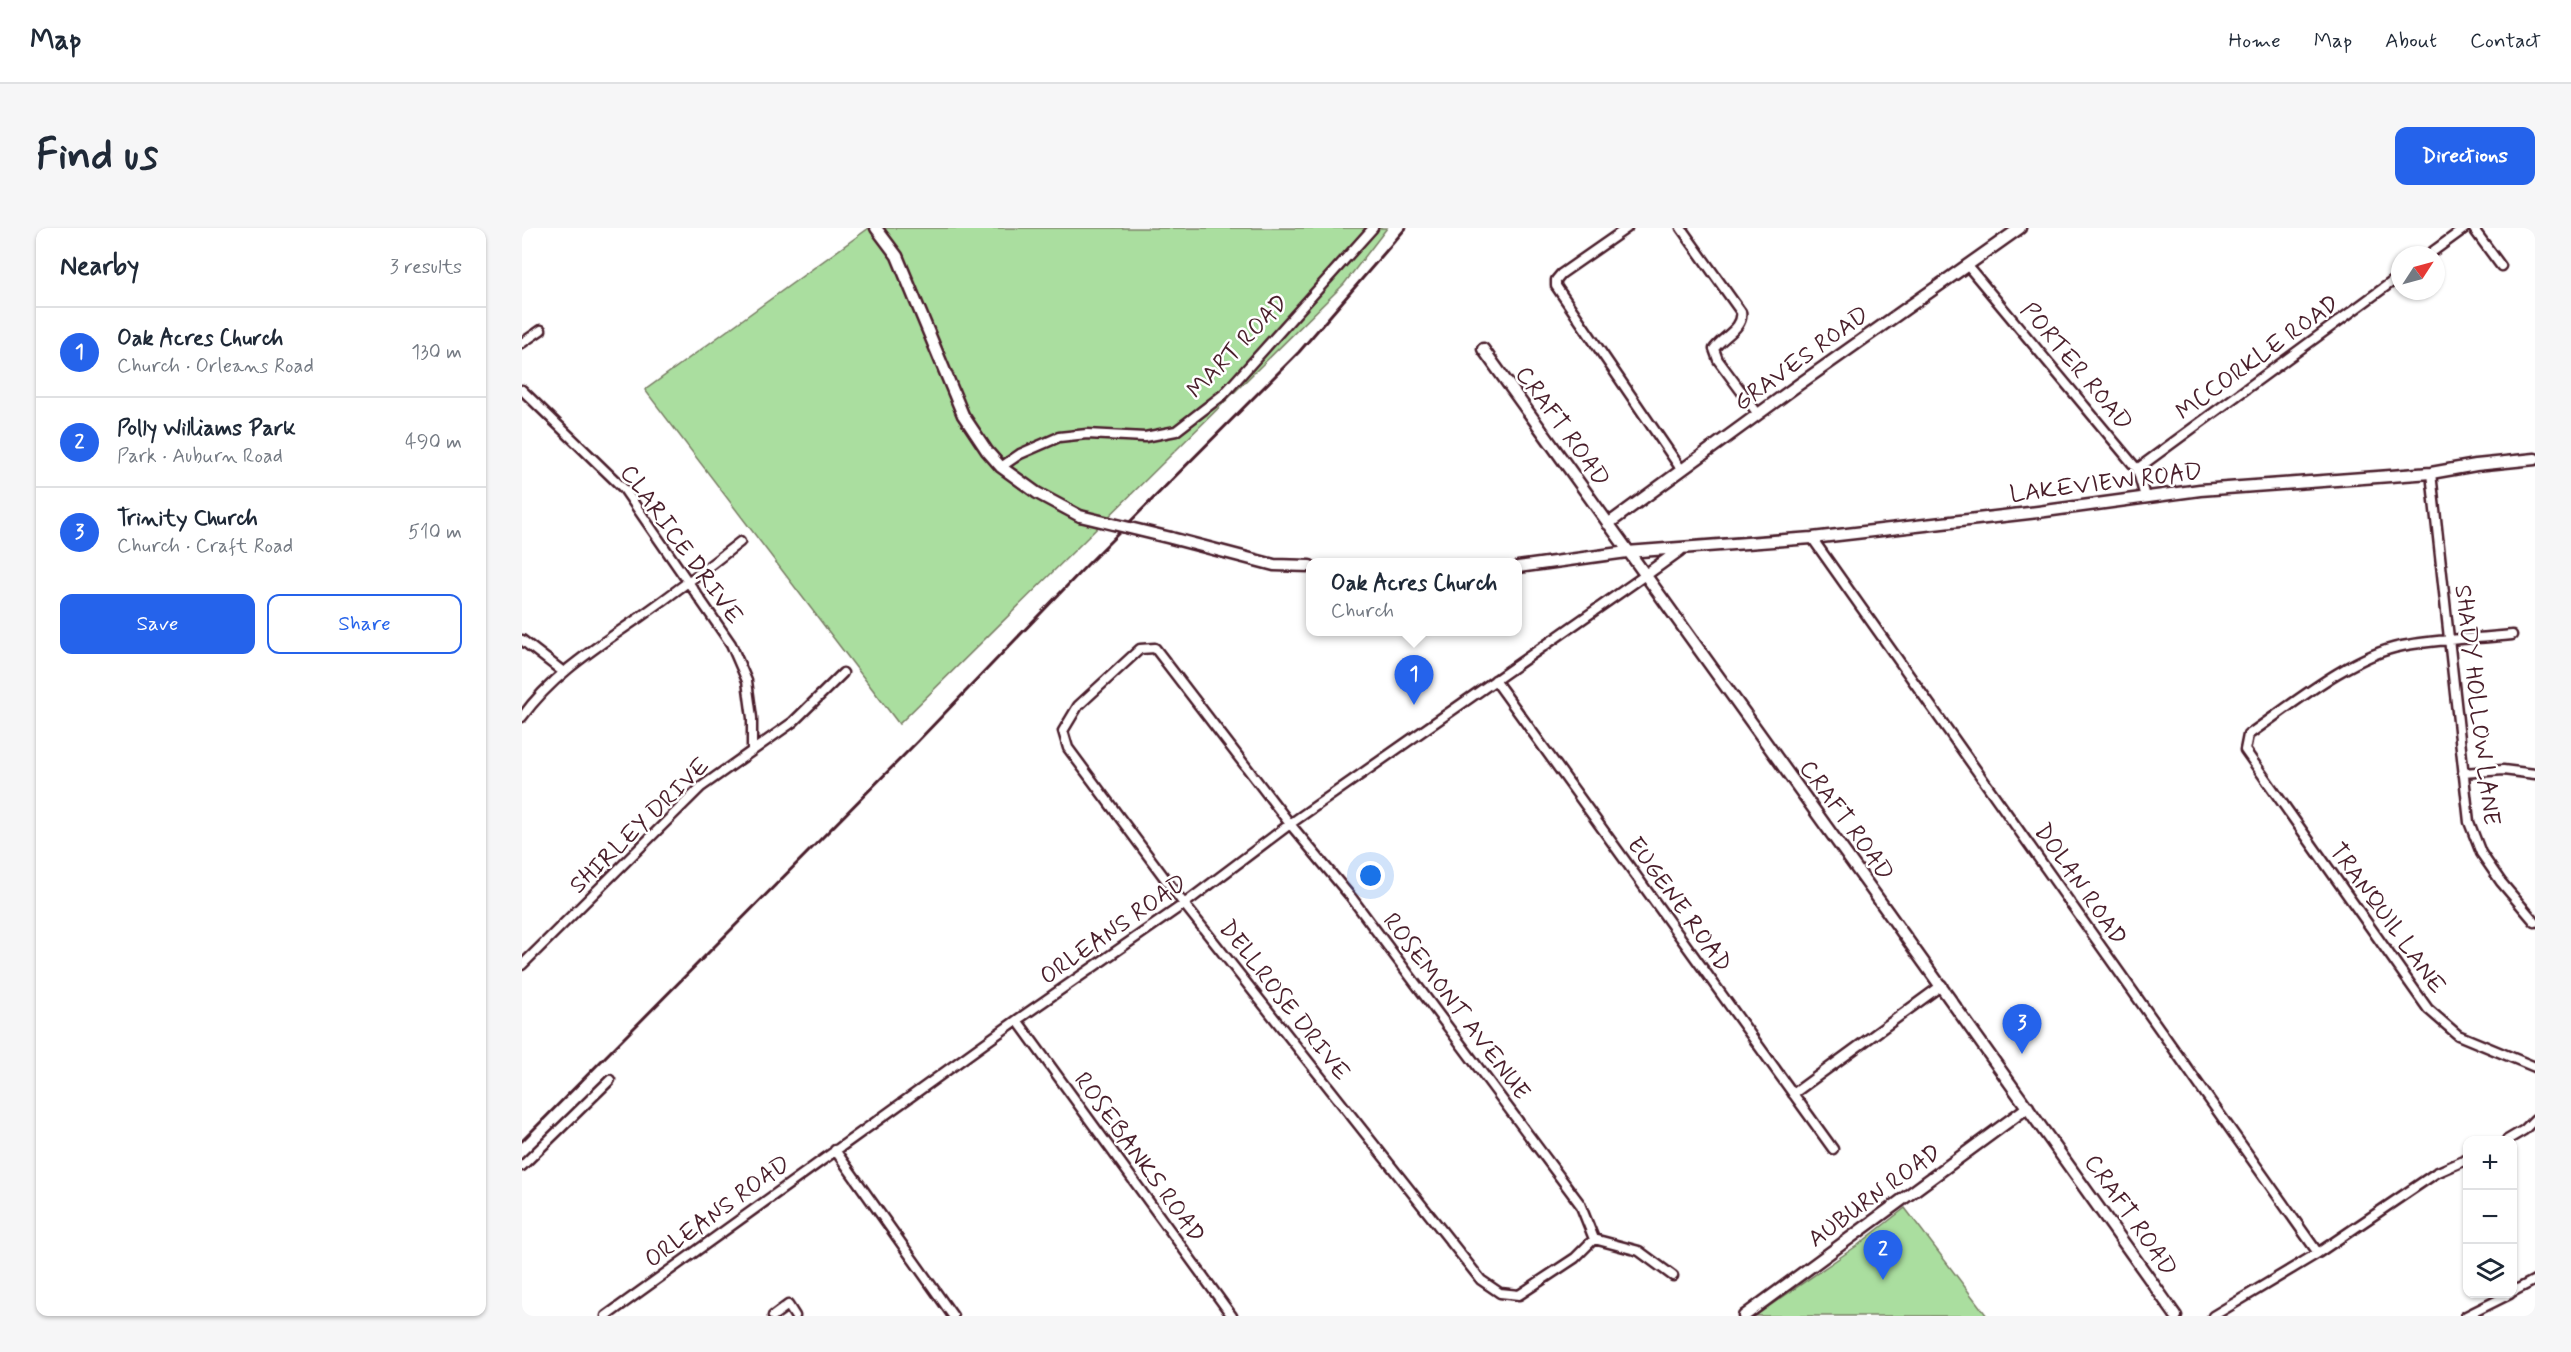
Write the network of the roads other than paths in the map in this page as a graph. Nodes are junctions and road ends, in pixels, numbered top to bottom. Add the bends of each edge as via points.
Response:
1 (876, 228) edge
2 (1373, 228) edge
3 (1627, 228) edge
4 (1681, 228) edge
5 (2020, 228) edge
6 (2465, 228) edge
7 (2473, 228) edge
8 (2440, 246) edge
9 (1967, 266) junction
10 (2501, 266) dead end
11 (2391, 283) edge
12 (541, 330) dead end
13 (522, 344) edge
14 (1483, 349) dead end
15 (522, 390) edge
16 (1758, 414) junction
17 (2535, 459) edge
18 (1001, 467) junction
19 (2137, 469) junction
20 (1681, 470) junction
21 (2431, 473) junction
22 (2145, 497) junction
23 (1608, 524) junction
24 (1812, 538) junction
25 (740, 542) dead end
26 (1683, 548) junction
27 (1627, 552) junction
28 (1306, 566) edge
29 (1522, 566) edge
30 (1644, 576) junction
31 (688, 583) junction
32 (2512, 635) dead end
33 (522, 640) edge
34 (2449, 641) junction
35 (1155, 648) joint
36 (562, 672) junction
37 (843, 673) dead end
38 (1495, 680) junction
39 (522, 717) edge
40 (752, 751) junction
41 (2463, 773) junction
42 (2535, 774) edge
43 (1290, 824) junction
44 (1184, 904) junction
45 (2535, 922) edge
46 (522, 965) edge
47 (1942, 985) junction
48 (1017, 1020) junction
49 (2535, 1067) edge
50 (610, 1080) dead end
51 (1792, 1094) junction
52 (2028, 1107) junction
53 (2535, 1119) edge
54 (2514, 1136) edge
55 (1833, 1149) dead end
56 (835, 1150) junction
57 (2463, 1161) edge
58 (522, 1166) edge
59 (1594, 1239) junction
60 (2318, 1253) junction
61 (1673, 1276) dead end
62 (2535, 1280) edge
63 (2517, 1290) edge
64 (2501, 1298) edge
65 (606, 1316) edge
66 (773, 1316) edge
67 (795, 1316) edge
68 (953, 1316) edge
69 (1233, 1316) edge
70 (1744, 1316) edge
71 (2176, 1316) edge
72 (2213, 1316) edge
73 (2466, 1316) edge

1 - 18 street via 897,256 963,415
2 - 18 street, MART ROAD via 1224,394 1176,431 1145,437 1059,437
3 - 20 street via 1561,274 1556,286
4 - 16 street via 1741,312 1740,325 1714,349
5 - 9 street, GRAVES ROAD
6 - 8 street
7 - 10 street
9 - 16 street, GRAVES ROAD
9 - 19 street, PORTER ROAD
11 - 19 street, MCCORKLE ROAD
12 - 13 street
14 - 23 street, CRAFT ROAD
15 - 31 street, CLARICE DRIVE via 624,489
16 - 20 street, GRAVES ROAD
17 - 21 street, LAKEVIEW ROAD
18 - 28 street, bridge via 1037,493 1080,516 1274,565
19 - 22 street, PORTER ROAD
20 - 23 street, GRAVES ROAD
21 - 22 street, LAKEVIEW ROAD
21 - 34 street, SHADY HOLLOW LANE
22 - 24 street, LAKEVIEW ROAD
23 - 27 street, CRAFT ROAD
24 - 26 street, LAKEVIEW ROAD
24 - 60 street, DOLAN ROAD
25 - 31 street
26 - 27 street, LAKEVIEW ROAD
26 - 30 street
27 - 29 street, LAKEVIEW ROAD
27 - 30 street, CRAFT ROAD
30 - 38 street, ORLEANS ROAD
30 - 47 street, CRAFT ROAD
31 - 36 street
31 - 40 street, CLARICE DRIVE via 731,644 747,681
32 - 34 street
33 - 36 street
34 - 41 street, SHADY HOLLOW LANE
34 - 49 street, TRANQUIL LANE via 2401,646 2354,665 2248,735 2244,750 2428,1009 2458,1035
35 - 43 street, ROSEMONT AVENUE
35 - 44 street, DELLROSE DRIVE via 1140,649 1078,706 1063,731 1068,748
36 - 39 street
37 - 40 street, SHIRLEY DRIVE via 793,722
38 - 43 street, ORLEANS ROAD
38 - 51 street, EUGENE ROAD
40 - 46 street, SHIRLEY DRIVE via 693,795
41 - 42 street via 2503,770
41 - 45 street, SHADY HOLLOW LANE via 2469,822 2481,853
43 - 44 street, ORLEANS ROAD
43 - 59 street, ROSEMONT AVENUE via 1351,897 1580,1204
44 - 48 street, ORLEANS ROAD
44 - 59 street, DELLROSE DRIVE via 1480,1280 1500,1293 1519,1295 1575,1258
47 - 51 street
47 - 52 street, CRAFT ROAD
48 - 56 street, ORLEANS ROAD
48 - 69 street, ROSEBANKS ROAD
50 - 58 street
51 - 55 street, EUGENE ROAD
52 - 70 street, AUBURN ROAD
52 - 71 street, CRAFT ROAD
53 - 54 street
56 - 65 street, ORLEANS ROAD
56 - 68 street
57 - 60 street via 2436,1173
59 - 61 street via 1639,1251
60 - 72 street
62 - 63 street
64 - 73 street
66 - 67 street via 788,1305

